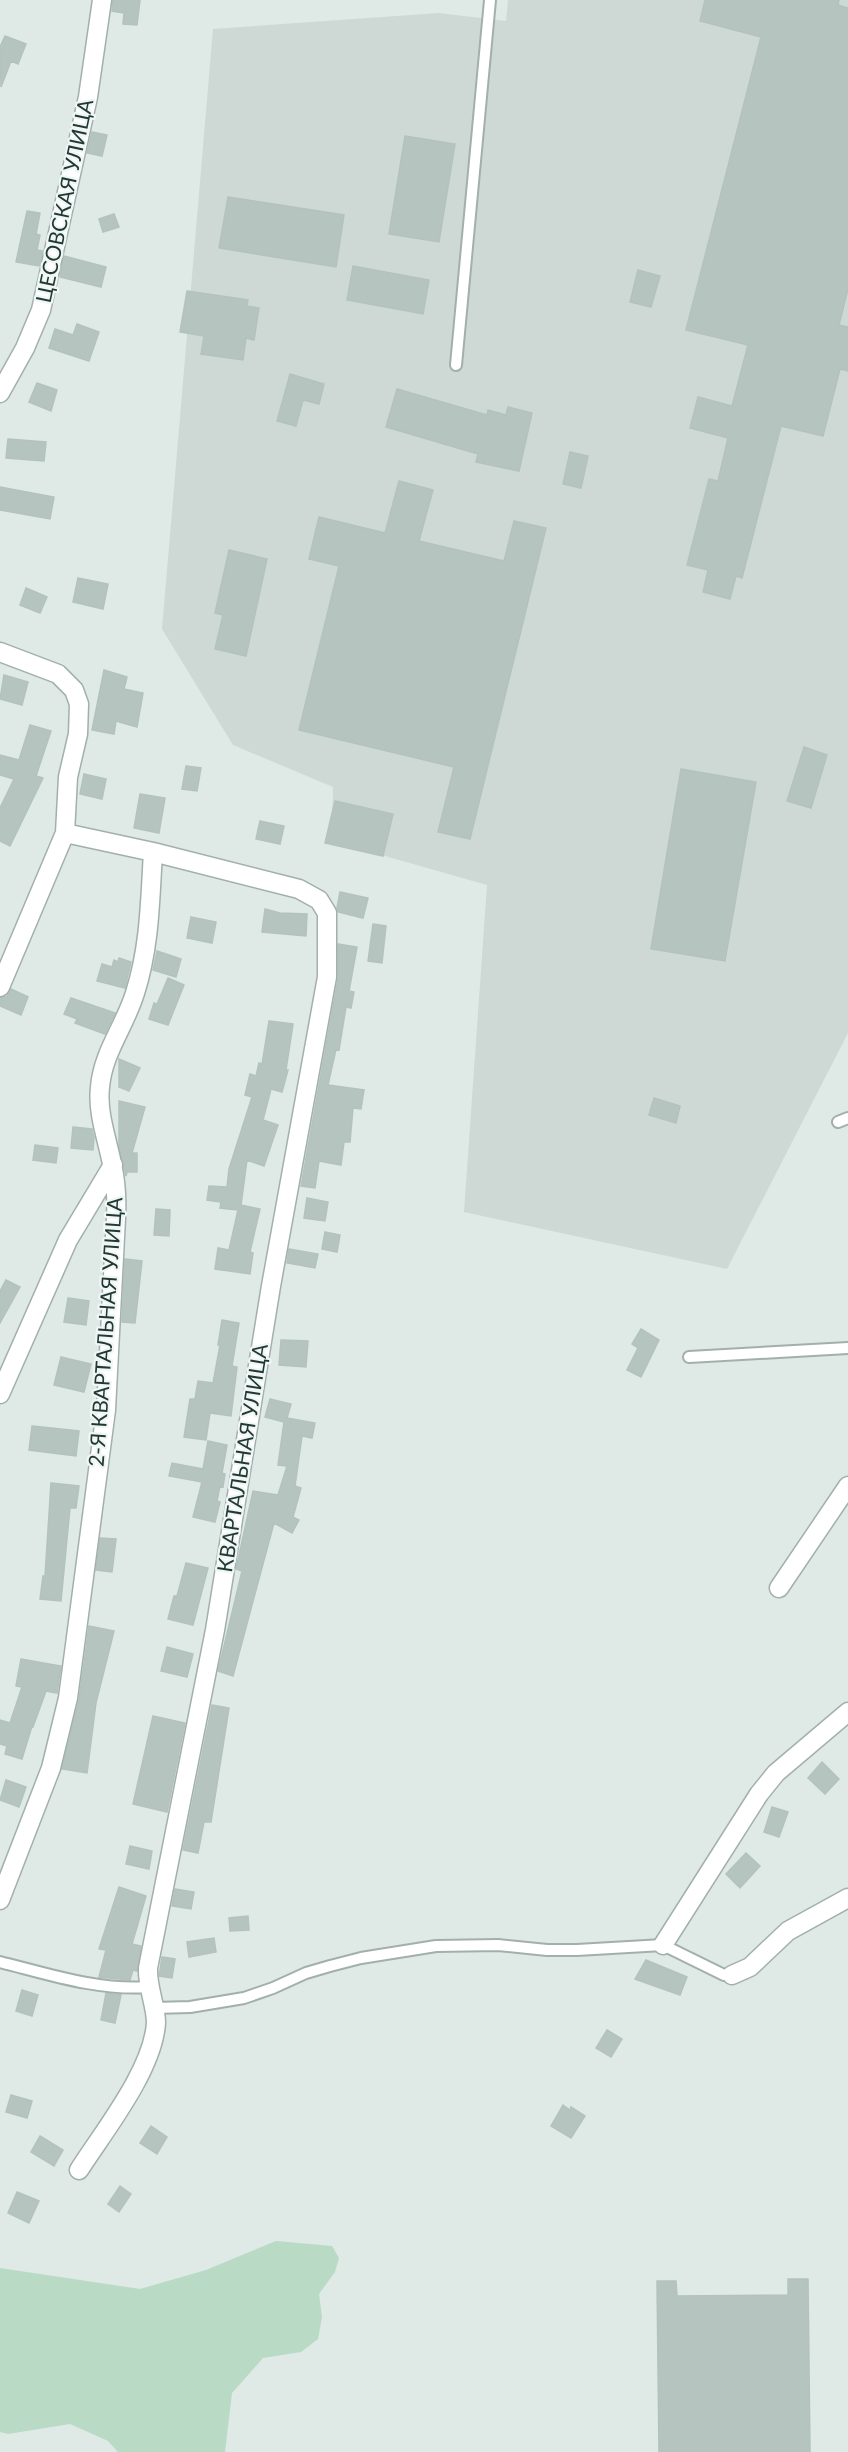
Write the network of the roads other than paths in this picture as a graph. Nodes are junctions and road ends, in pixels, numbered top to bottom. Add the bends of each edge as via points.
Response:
1 (102, 0) edge
2 (490, 0) edge
3 (456, 365) dead end
4 (0, 393) edge
5 (0, 652) edge
6 (65, 833) junction
7 (153, 852) junction
8 (0, 987) edge
9 (112, 1165) junction
10 (848, 1348) edge
11 (689, 1357) dead end
12 (0, 1394) edge
13 (848, 1486) edge
14 (779, 1588) dead end
15 (848, 1712) edge
16 (848, 1898) edge
17 (0, 1900) edge
18 (663, 1945) junction
19 (0, 1962) edge
20 (732, 1975) joint
21 (149, 1987) junction
22 (154, 2008) junction
23 (79, 2170) dead end

1 - 4 street, ЦЕСОВСКАЯ УЛИЦА via 88,97 41,310
2 - 3 lane
5 - 6 street via 57,674 78,696 78,734 69,777
6 - 7 street
6 - 8 street
7 - 9 street, 2-Я КВАРТАЛЬНАЯ УЛИЦА via 144,962 128,1016 104,1063 100,1085 101,1115
7 - 21 street, КВАРТАЛЬНАЯ УЛИЦА via 298,889 319,900 328,923 327,977 215,1630 148,1968
9 - 12 street via 68,1240
9 - 17 street, 2-Я КВАРТАЛЬНАЯ УЛИЦА via 116,1211 106,1410 68,1698 51,1768
10 - 11 lane
13 - 14 street
15 - 18 street via 783,1767 759,1794
16 - 20 street via 788,1931 750,1966
18 - 20 lane via 724,1975
18 - 22 lane via 577,1950 436,1946 330,1966 244,1998
19 - 21 lane via 76,1981
21 - 22 street, КВАРТАЛЬНАЯ УЛИЦА
22 - 23 street, КВАРТАЛЬНАЯ УЛИЦА via 156,2024 143,2068

